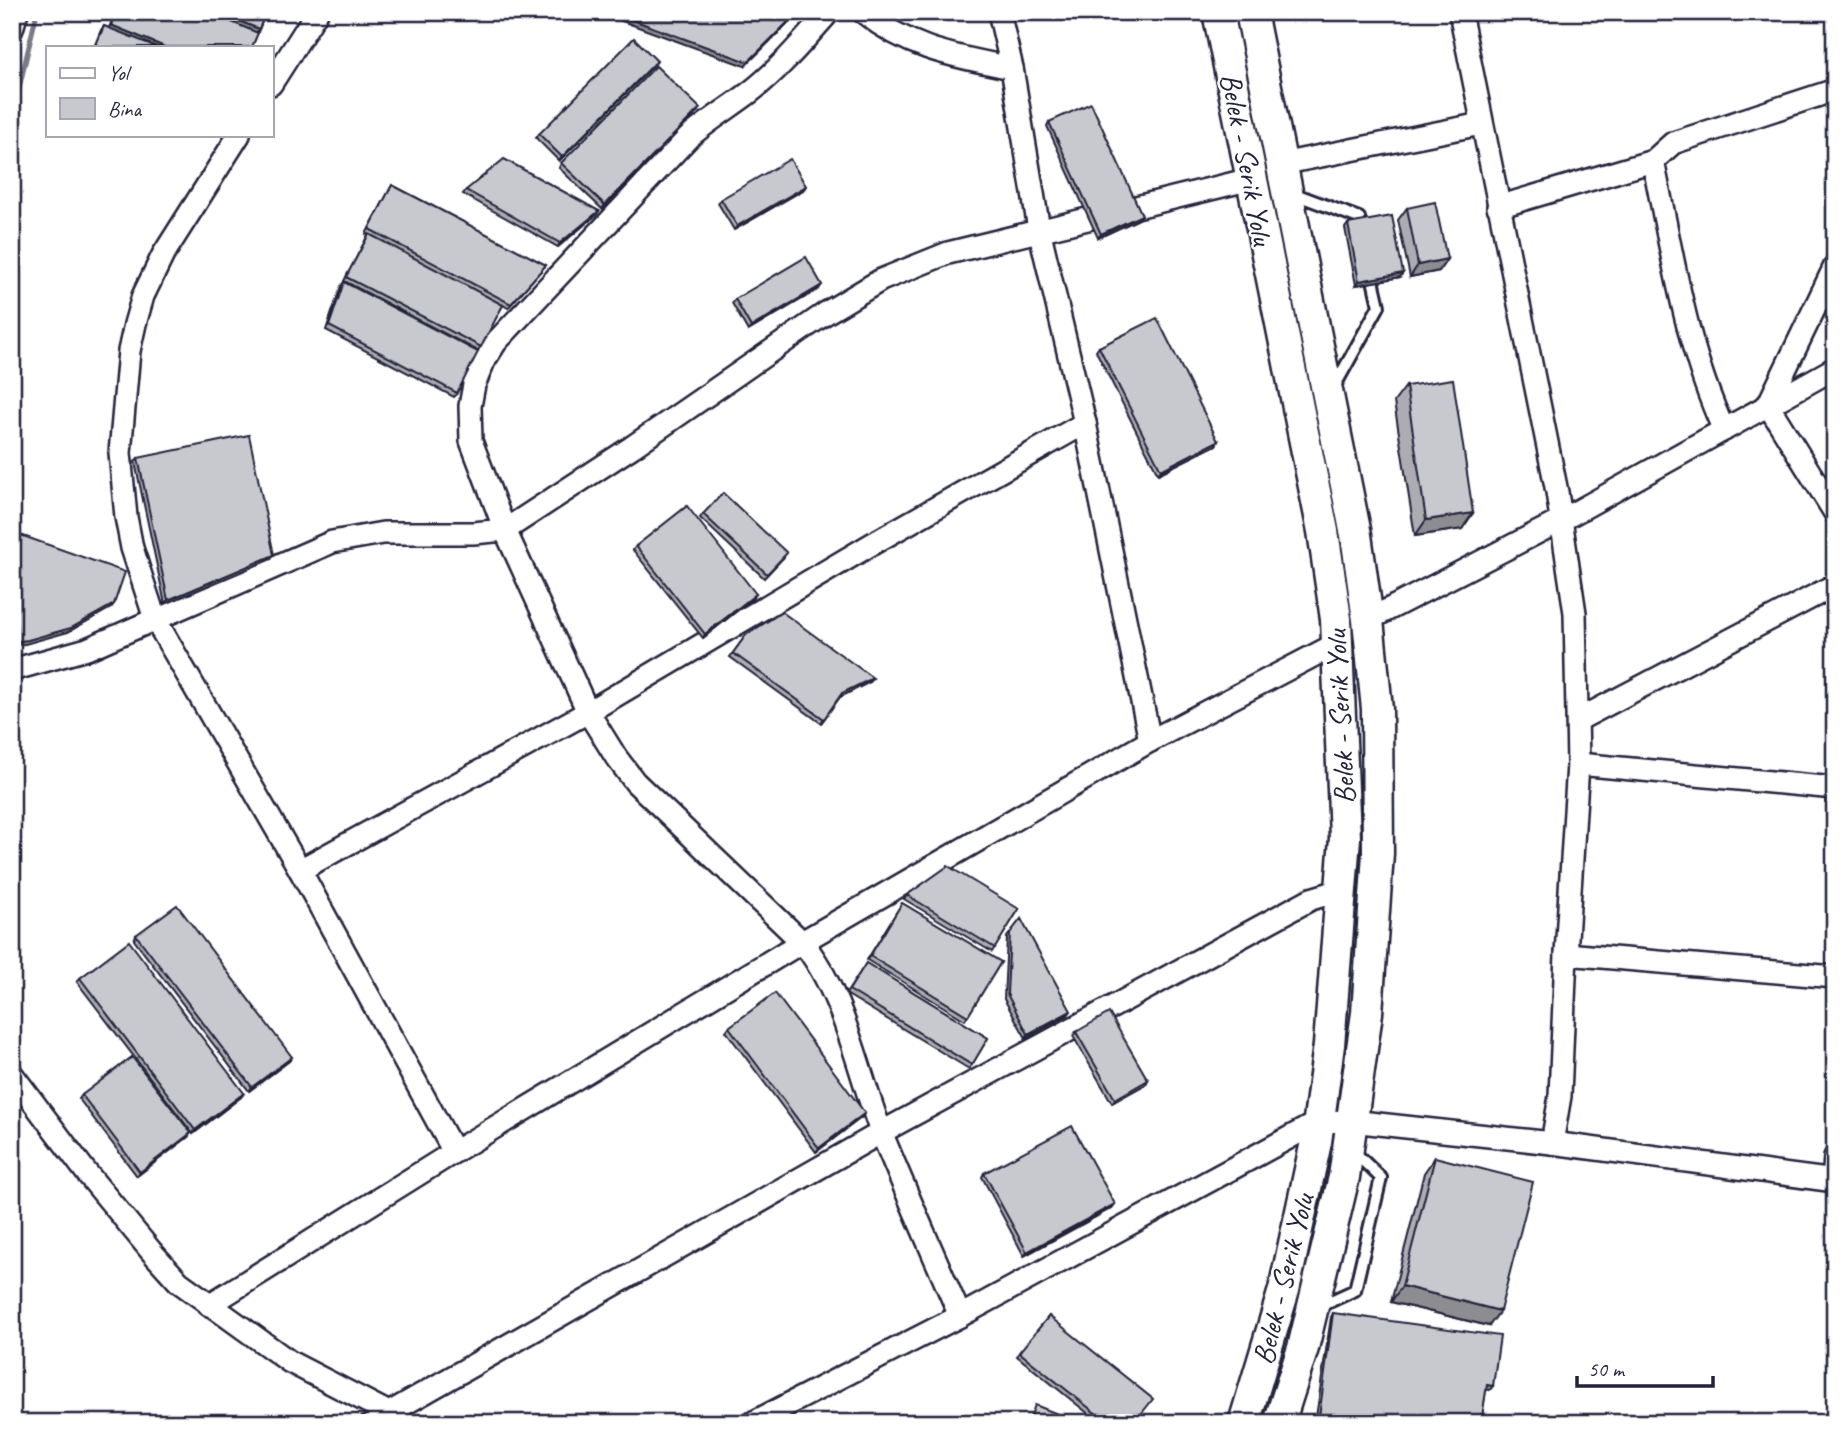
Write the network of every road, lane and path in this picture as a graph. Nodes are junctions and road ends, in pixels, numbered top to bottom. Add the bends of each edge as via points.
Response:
1 (17, 12) edge
2 (317, 12) edge
3 (829, 12) edge
4 (863, 12) edge
5 (999, 12) edge
6 (1218, 12) edge
7 (1251, 12) edge
8 (1460, 12) edge
9 (12, 29) edge
10 (1012, 68) junction
11 (273, 81) edge
12 (1835, 90) edge
13 (1481, 124) junction
14 (238, 136) edge
15 (1653, 161) junction
16 (1284, 178) junction
17 (1251, 179) junction
18 (1498, 207) junction
19 (1039, 229) junction
20 (1364, 243) edge
21 (1367, 256) edge
22 (1835, 266) edge
23 (1835, 368) edge
24 (1329, 398) junction
25 (1768, 405) junction
26 (1085, 423) junction
27 (1724, 430) junction
28 (1835, 513) edge
29 (1560, 521) junction
30 (505, 530) junction
31 (1835, 585) edge
32 (155, 619) junction
33 (1368, 620) junction
34 (1336, 644) junction
35 (12, 670) edge
36 (588, 712) junction
37 (1578, 720) junction
38 (1150, 741) junction
39 (1578, 764) junction
40 (1835, 788) edge
41 (300, 870) junction
42 (1341, 890) junction
43 (802, 942) junction
44 (1566, 954) junction
45 (1835, 977) edge
46 (12, 1074) edge
47 (1318, 1122) junction
48 (882, 1132) junction
49 (1350, 1134) junction
50 (1552, 1143) junction
51 (454, 1153) junction
52 (1835, 1157) edge
53 (1834, 1181) edge
54 (209, 1305) junction
55 (960, 1316) junction
56 (396, 1418) edge
57 (364, 1423) edge
58 (751, 1423) edge
59 (1244, 1423) edge
60 (1279, 1423) edge

1 - 9 street
2 - 11 street
3 - 30 street via 751,92 688,138 484,360 470,405 471,441
4 - 10 street via 906,41
5 - 10 street
6 - 17 main road, Belek - Serik Yolu
7 - 16 main road, Belek - Serik Yolu
8 - 13 street
10 - 19 street
12 - 15 street via 1673,143
13 - 16 street
13 - 18 street
14 - 32 street via 157,265 143,296 129,351 120,453 122,485 132,548
15 - 18 street
15 - 27 street via 1695,353
16 - 20 lane via 1359,218
16 - 24 main road, Belek - Serik Yolu
17 - 19 street
17 - 34 main road, Belek - Serik Yolu via 1322,531
18 - 29 street
19 - 26 street
19 - 30 street via 914,265 853,296
21 - 24 lane via 1379,306
22 - 25 street
23 - 25 street
24 - 33 main road, Belek - Serik Yolu
25 - 27 street
25 - 28 street
26 - 36 street
26 - 38 street
27 - 29 street
29 - 33 street
29 - 37 street via 1575,613
30 - 32 street via 383,533 332,542
30 - 36 street
31 - 37 street
32 - 35 street via 87,649
32 - 41 street
33 - 49 main road, Belek - Serik Yolu via 1377,709 1378,853 1367,1013
34 - 38 street
34 - 42 main road, Belek - Serik Yolu via 1345,838
36 - 41 street
36 - 43 street via 635,782
37 - 39 street
38 - 43 street
39 - 40 street
39 - 44 street
41 - 51 street
42 - 47 main road, Belek - Serik Yolu
42 - 48 street via 1311,899
43 - 48 street via 826,978
43 - 51 street
44 - 45 street
44 - 50 street via 1560,1096
46 - 54 street via 151,1251 179,1282
47 - 49 street
47 - 55 street
47 - 59 main road, Belek - Serik Yolu via 1284,1290
48 - 55 street
48 - 56 street
49 - 50 street
49 - 60 main road, Belek - Serik Yolu via 1303,1348
50 - 53 street
51 - 54 street
52 - 53 street
54 - 56 street via 290,1362
55 - 58 street
56 - 57 lane

